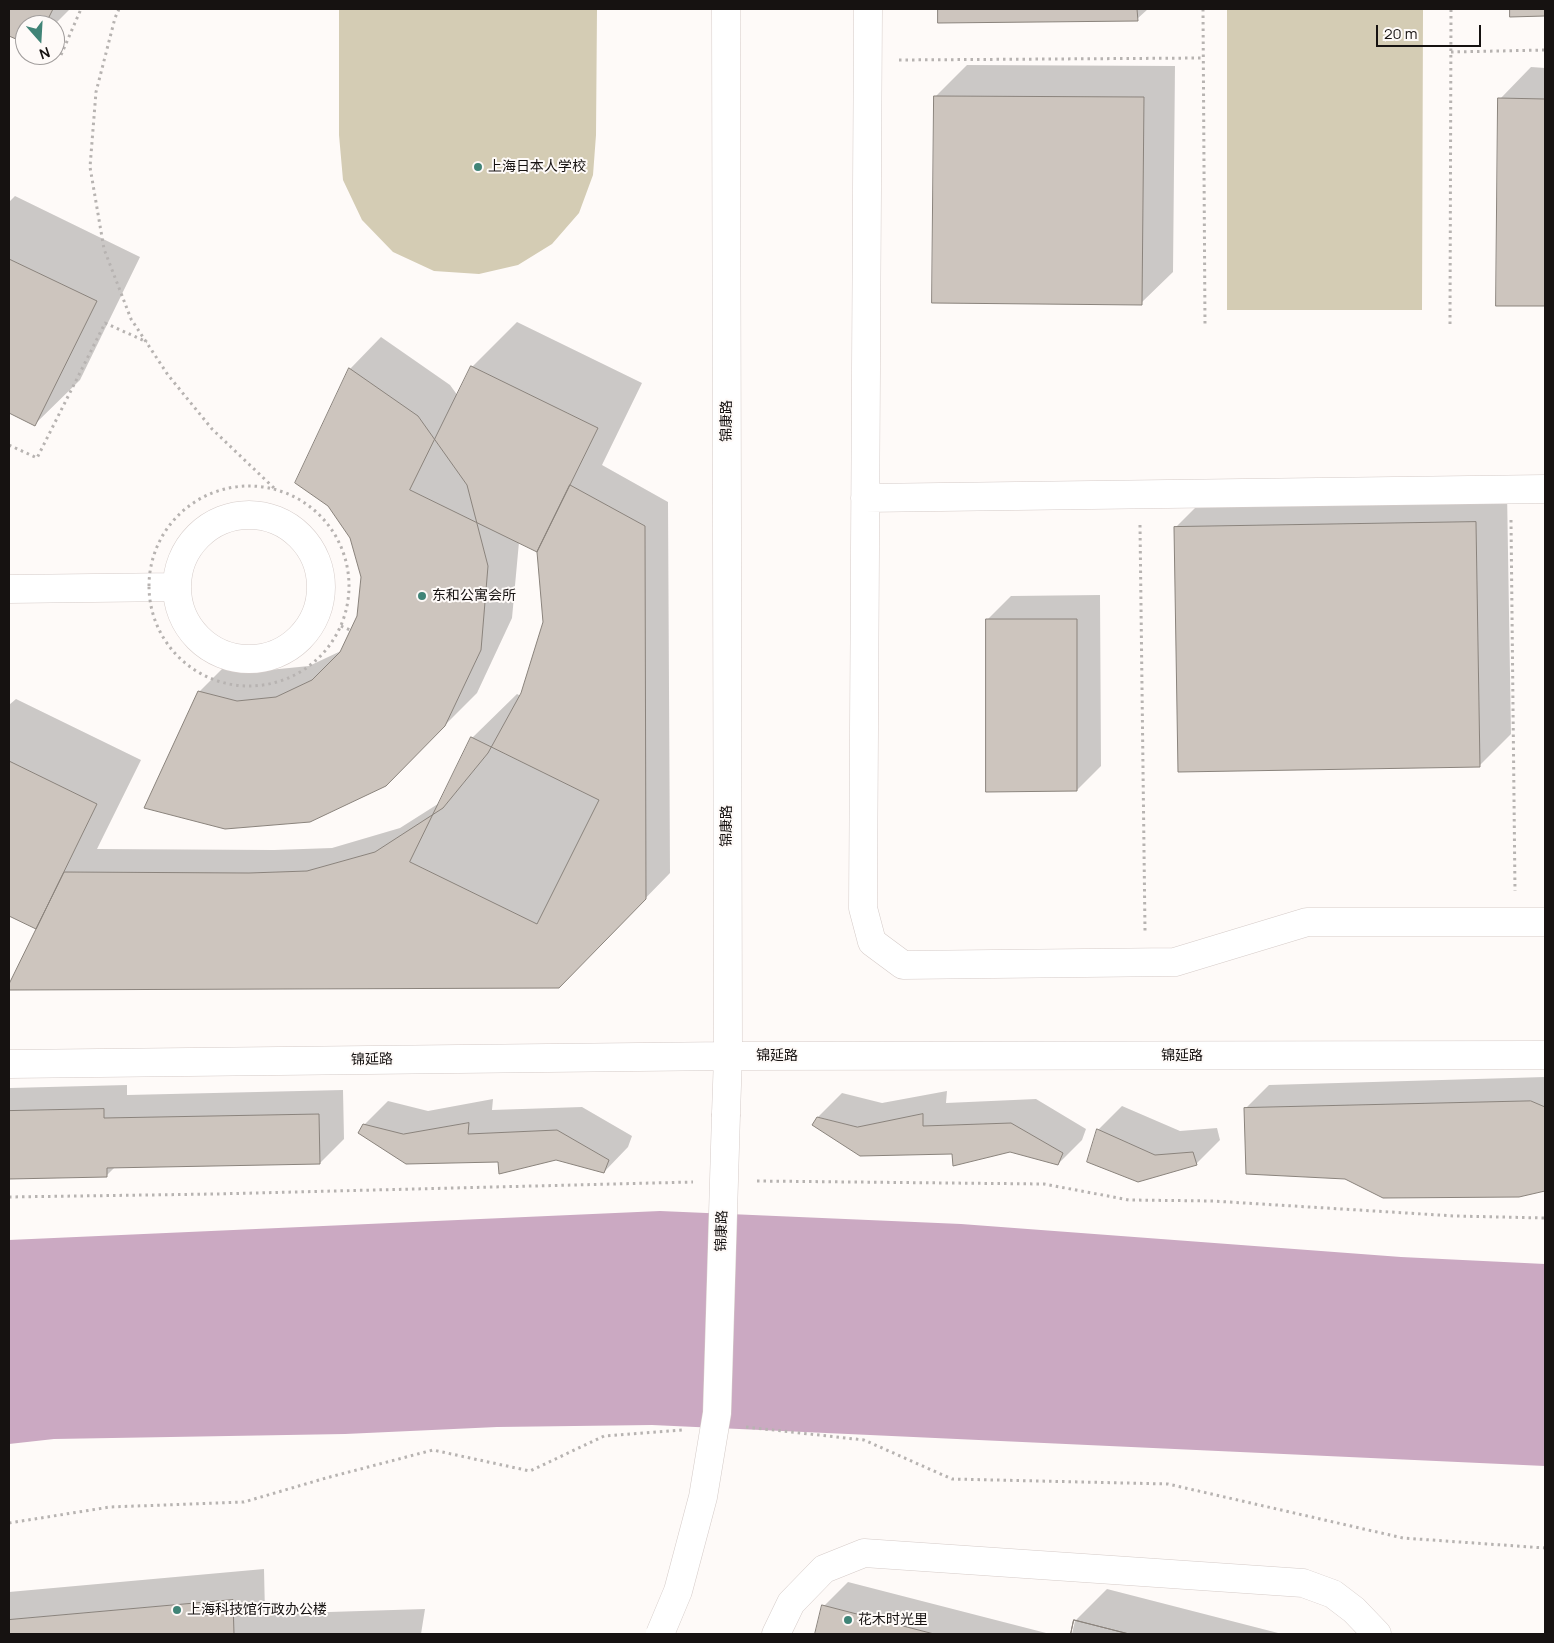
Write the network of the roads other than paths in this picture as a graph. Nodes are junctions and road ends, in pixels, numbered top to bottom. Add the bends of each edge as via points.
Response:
1 (726, 9) edge
2 (868, 9) edge
3 (1545, 489) edge
4 (865, 498) junction
5 (177, 586) junction
6 (9, 589) edge
7 (1545, 922) edge
8 (1545, 1055) edge
9 (728, 1056) junction
10 (9, 1064) edge
11 (660, 1634) edge
12 (776, 1634) edge
13 (1377, 1634) edge

1 - 9 street, 锦康路
2 - 4 street
3 - 4 street
4 - 7 street via 863,908 872,942 903,965 1175,962 1307,922
5 - 5 street via 182,617 195,636 214,650 236,658 259,659 283,651 302,636 316,615 322,592 320,567 309,545 291,528 276,520 245,514 222,519 202,532 187,549 178,571
5 - 6 street
8 - 9 street, 锦延路
9 - 10 street, 锦延路
9 - 11 street, 锦康路, bridge via 717,1413 703,1497 678,1591
12 - 13 street via 791,1603 824,1569 864,1553 1302,1583 1333,1594

